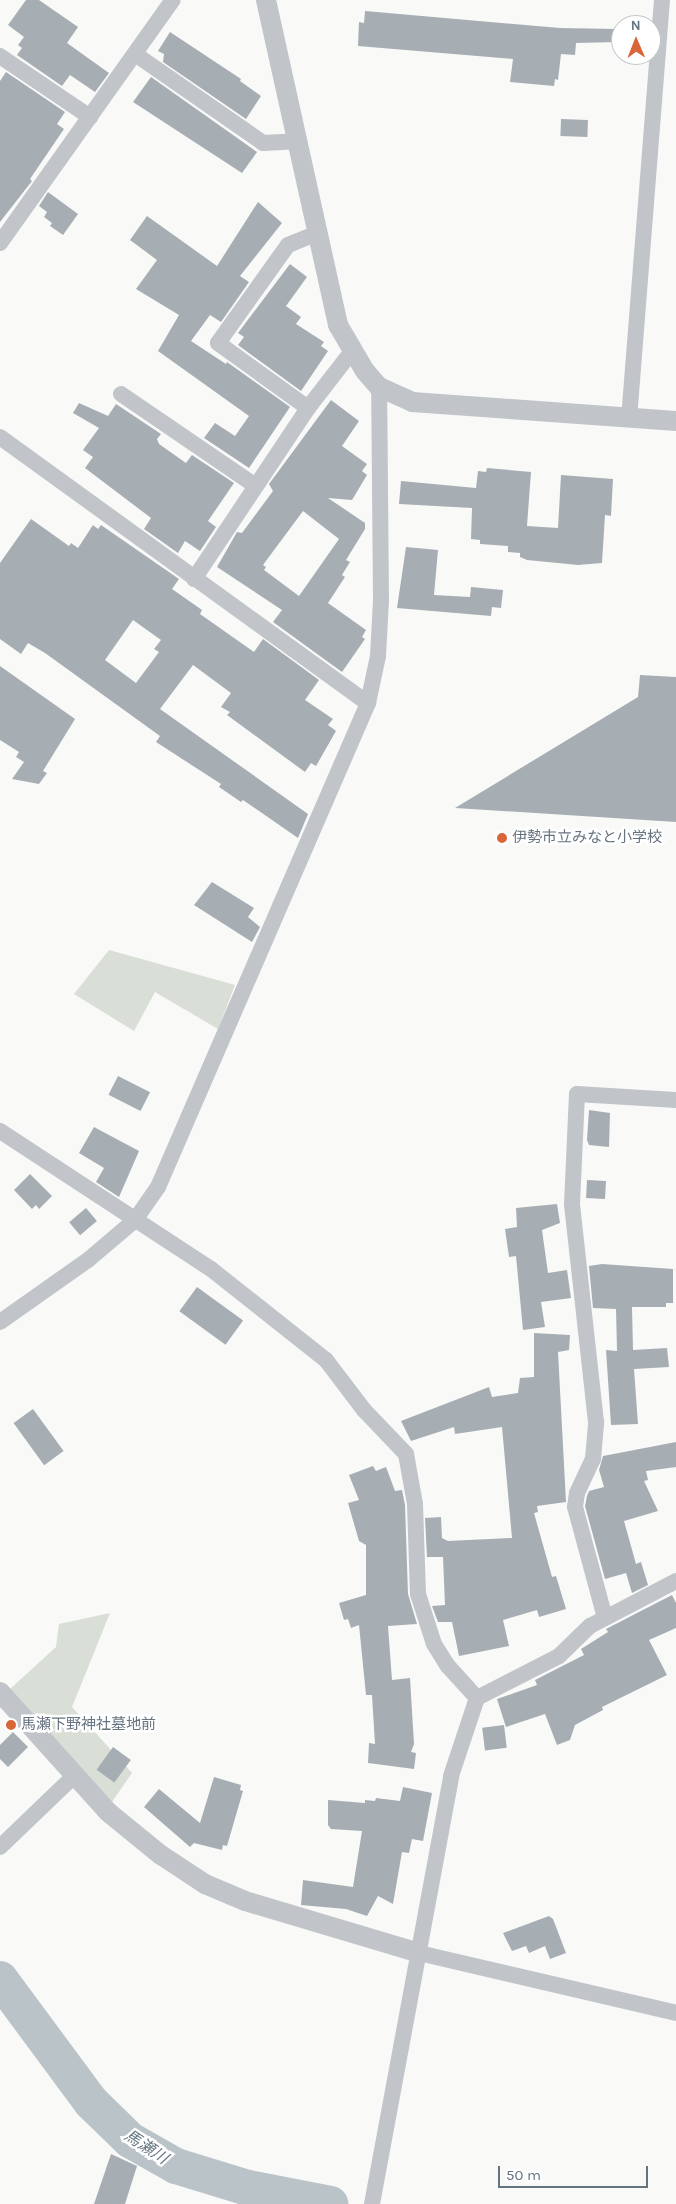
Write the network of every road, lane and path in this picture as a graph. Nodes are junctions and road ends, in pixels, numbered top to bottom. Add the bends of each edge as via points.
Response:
1 (173, 0) edge
2 (266, 0) edge
3 (662, 0) edge
4 (135, 54) junction
5 (0, 56) edge
6 (90, 117) junction
7 (296, 140) junction
8 (317, 233) junction
9 (1, 239) edge
10 (352, 351) junction
11 (379, 387) junction
12 (121, 394) dead end
13 (308, 408) junction
14 (629, 419) junction
15 (676, 421) edge
16 (0, 437) edge
17 (256, 486) junction
18 (194, 579) junction
19 (368, 704) junction
20 (676, 1100) edge
21 (0, 1131) edge
22 (135, 1220) junction
23 (0, 1322) edge
24 (676, 1581) edge
25 (605, 1618) junction
26 (0, 1692) edge
27 (477, 1698) junction
28 (74, 1776) junction
29 (0, 1847) edge
30 (419, 1953) junction
31 (676, 2013) edge
32 (373, 2197) edge

1 - 4 street
2 - 7 street
3 - 14 street
4 - 6 street
4 - 7 street via 263,143
5 - 6 street
6 - 9 street
7 - 8 street
8 - 10 street via 338,325
8 - 13 street via 288,245 218,343
10 - 11 street
10 - 13 street
11 - 14 street via 412,402
11 - 19 street via 381,601 378,656
12 - 17 street
13 - 17 street
14 - 15 street
16 - 18 street
17 - 18 street
18 - 19 street
19 - 22 street via 182,1135 158,1187
20 - 25 street via 577,1094 572,1204 596,1422 593,1459 577,1493 575,1507
21 - 22 street
22 - 23 street via 88,1260
22 - 27 street via 211,1269 326,1360 364,1410 406,1454 415,1504 418,1594 438,1652 446,1666
24 - 25 street
25 - 27 street via 590,1626 559,1656
26 - 28 street
27 - 30 street via 451,1776
28 - 29 street
28 - 30 street via 108,1812 161,1855 205,1884 245,1901
30 - 31 street
30 - 32 street

